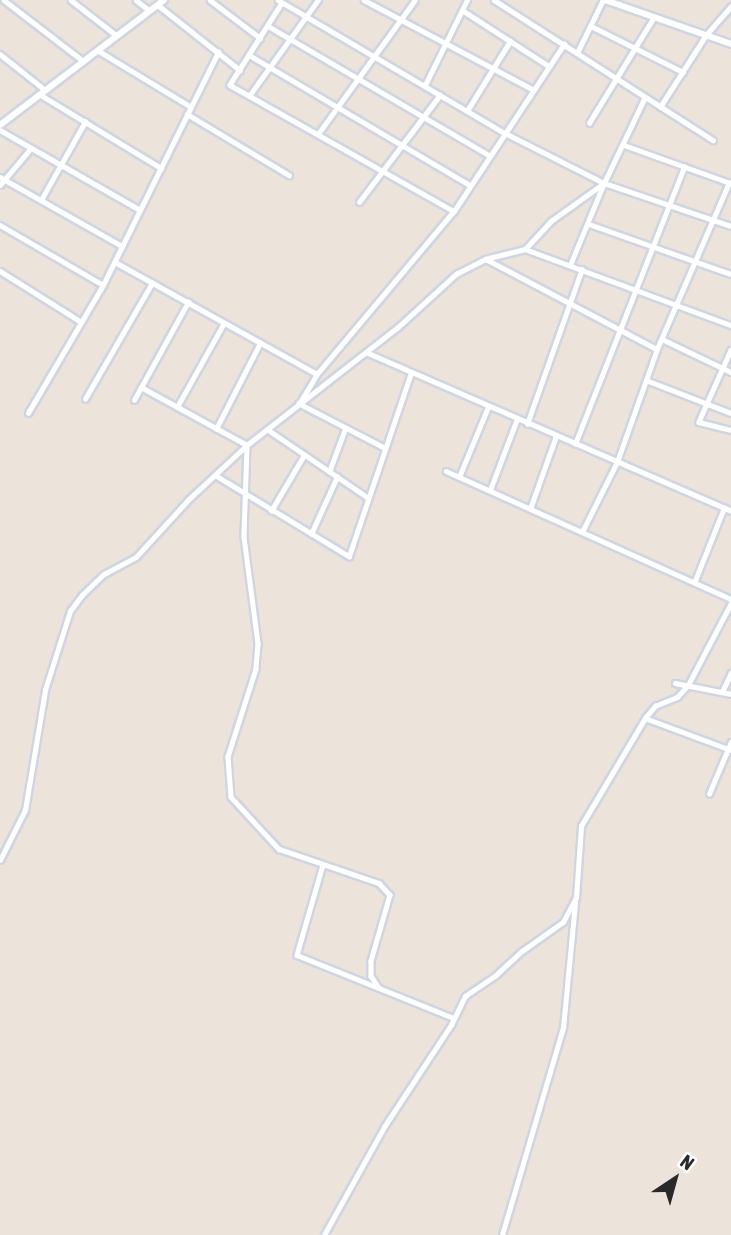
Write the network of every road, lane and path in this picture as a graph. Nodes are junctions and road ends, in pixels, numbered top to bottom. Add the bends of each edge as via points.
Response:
1 (4, 0) edge
2 (71, 0) edge
3 (136, 0) edge
4 (210, 0) edge
5 (318, 0) edge
6 (364, 0) edge
7 (415, 0) edge
8 (467, 0) edge
9 (495, 0) edge
10 (604, 0) edge
11 (280, 1) edge
12 (161, 2) edge
13 (731, 6) edge
14 (149, 10) junction
15 (462, 10) junction
16 (306, 17) junction
17 (654, 17) junction
18 (400, 20) junction
19 (268, 26) junction
20 (591, 26) junction
21 (116, 35) junction
22 (706, 35) junction
23 (260, 38) junction
24 (290, 38) junction
25 (510, 41) junction
26 (446, 43) junction
27 (564, 44) junction
28 (731, 44) edge
29 (635, 48) junction
30 (97, 50) junction
31 (218, 52) junction
32 (577, 53) junction
33 (0, 54) edge
34 (249, 55) junction
35 (374, 56) junction
36 (82, 60) junction
37 (550, 66) junction
38 (270, 67) junction
39 (493, 68) junction
40 (240, 70) junction
41 (683, 72) junction
42 (359, 77) junction
43 (616, 78) junction
44 (425, 85) junction
45 (44, 89) junction
46 (534, 90) junction
47 (38, 94) junction
48 (440, 95) junction
49 (249, 96) junction
50 (645, 97) junction
51 (191, 107) junction
52 (338, 107) junction
53 (660, 107) junction
54 (467, 111) junction
55 (187, 114) junction
56 (423, 116) junction
57 (85, 122) junction
58 (589, 123) dead end
59 (0, 128) edge
60 (505, 133) junction
61 (318, 134) junction
62 (713, 140) dead end
63 (401, 144) junction
64 (624, 145) junction
65 (31, 148) junction
66 (489, 155) junction
67 (61, 165) junction
68 (684, 167) junction
69 (161, 168) junction
70 (382, 170) junction
71 (289, 174) dead end
72 (2, 179) edge
73 (604, 183) junction
74 (730, 183) edge
75 (470, 185) junction
76 (0, 186) edge
77 (41, 200) junction
78 (359, 202) dead end
79 (670, 204) junction
80 (140, 210) junction
81 (454, 211) junction
82 (713, 219) junction
83 (589, 224) junction
84 (0, 225) edge
85 (731, 226) edge
86 (122, 246) junction
87 (653, 247) junction
88 (525, 249) junction
89 (485, 259) junction
90 (115, 262) junction
91 (696, 262) junction
92 (570, 265) junction
93 (582, 270) junction
94 (0, 271) edge
95 (731, 274) edge
96 (152, 283) junction
97 (103, 285) junction
98 (636, 290) junction
99 (188, 302) junction
100 (570, 303) junction
101 (677, 305) junction
102 (80, 321) junction
103 (225, 323) junction
104 (731, 325) edge
105 (620, 329) junction
106 (662, 340) junction
107 (260, 343) junction
108 (657, 349) junction
109 (731, 349) edge
110 (366, 352) junction
111 (723, 369) junction
112 (731, 372) edge
113 (411, 373) junction
114 (317, 374) junction
115 (646, 380) junction
116 (141, 387) junction
117 (85, 399) dead end
118 (134, 400) dead end
119 (299, 404) junction
120 (706, 405) junction
121 (488, 407) junction
122 (177, 408) junction
123 (28, 413) dead end
124 (731, 413) edge
125 (517, 419) junction
126 (527, 424) junction
127 (216, 429) junction
128 (267, 429) junction
129 (345, 429) junction
130 (731, 430) edge
131 (556, 436) junction
132 (575, 444) junction
133 (247, 445) junction
134 (384, 448) junction
135 (304, 455) junction
136 (617, 462) junction
137 (446, 471) dead end
138 (329, 472) junction
139 (215, 475) junction
140 (337, 477) junction
141 (459, 477) junction
142 (489, 491) junction
143 (244, 495) junction
144 (368, 498) junction
145 (724, 508) junction
146 (530, 509) junction
147 (731, 511) edge
148 (271, 512) junction
149 (582, 532) junction
150 (311, 534) junction
151 (694, 583) junction
152 (731, 601) edge
153 (731, 673) edge
154 (675, 683) dead end
155 (688, 685) junction
156 (722, 692) junction
157 (731, 694) edge
158 (645, 718) junction
159 (731, 742) edge
160 (729, 750) edge
161 (709, 794) dead end
162 (0, 860) edge
163 (323, 864) junction
164 (576, 898) junction
165 (379, 988) junction
166 (454, 1018) junction
167 (324, 1235) edge
168 (502, 1235) edge

1 - 36 street
2 - 21 street
3 - 14 street
4 - 23 street
5 - 16 street
6 - 18 street
7 - 18 street
8 - 15 street
9 - 27 street
10 - 17 street
10 - 20 street
11 - 16 street
11 - 19 street
12 - 14 street
12 - 31 street
13 - 22 street
14 - 21 street
15 - 25 street
15 - 26 street
16 - 24 street
16 - 35 street
17 - 22 street
17 - 29 street
18 - 26 street
18 - 35 street
19 - 23 street
19 - 24 street
20 - 29 street
20 - 32 street
21 - 30 street
22 - 28 street
22 - 41 street
23 - 34 street
24 - 38 street
24 - 42 street
25 - 37 street
25 - 39 street
26 - 39 street
26 - 44 street
27 - 32 street
27 - 37 street
29 - 41 street
29 - 43 street
30 - 36 street
30 - 51 street
31 - 40 street
31 - 51 street
32 - 43 street
33 - 45 street
34 - 38 street
34 - 40 street
35 - 42 street
35 - 44 street
36 - 45 street
37 - 46 street
38 - 49 street
38 - 52 street
39 - 46 street
39 - 54 street
40 - 49 street via 230,85
41 - 53 street
42 - 52 street
42 - 56 street
43 - 50 street
43 - 58 street
44 - 48 street
45 - 47 street
46 - 60 street
47 - 57 street
47 - 59 street
48 - 54 street
48 - 56 street
49 - 61 street
50 - 53 street
50 - 64 street
51 - 55 street
52 - 61 street
52 - 63 street
53 - 62 street
54 - 60 street
55 - 69 street
55 - 71 street
56 - 63 street
56 - 66 street
57 - 67 street
57 - 69 street
59 - 65 street
60 - 66 street
60 - 73 street
61 - 70 street
63 - 70 street
63 - 75 street
64 - 68 street
64 - 73 street
65 - 67 street
65 - 72 street
66 - 75 street
67 - 77 street
67 - 80 street
68 - 74 street
68 - 79 street
69 - 80 street
70 - 78 street
70 - 81 street
72 - 76 street
72 - 77 street
73 - 79 street
73 - 83 street
73 - 88 street via 551,221
74 - 82 street
75 - 81 street
77 - 86 street
79 - 82 street
79 - 87 street
80 - 86 street
81 - 114 street
82 - 85 street
82 - 91 street
83 - 87 street
83 - 92 street
84 - 97 street
86 - 90 street
87 - 91 street
87 - 98 street
88 - 89 street
88 - 92 street
89 - 100 street
89 - 110 street via 456,274
90 - 96 street
90 - 97 street
91 - 95 street
91 - 101 street
92 - 93 street
93 - 98 street
93 - 100 street
94 - 102 street
96 - 99 street
96 - 117 street
97 - 102 street
98 - 101 street
98 - 105 street
99 - 103 street
99 - 116 street
100 - 105 street
100 - 126 street
101 - 104 street
101 - 106 street
102 - 123 street
103 - 107 street
103 - 122 street
105 - 108 street
105 - 132 street
106 - 108 street
106 - 111 street
107 - 114 street
107 - 127 street
108 - 115 street
109 - 111 street
110 - 113 street
110 - 119 street
111 - 112 street
111 - 120 street
113 - 121 street
113 - 134 street
114 - 119 street
115 - 120 street
115 - 136 street
116 - 118 street
116 - 122 street
119 - 128 street
119 - 129 street
120 - 124 street
120 - 130 street via 699,422
121 - 125 street
121 - 141 street
122 - 127 street
125 - 126 street
125 - 142 street
126 - 131 street
127 - 133 street
128 - 133 street
128 - 135 street
129 - 134 street
129 - 138 street
131 - 132 street
131 - 146 street
132 - 136 street
133 - 139 street
133 - 143 street
134 - 144 street
135 - 138 street
135 - 148 street
136 - 145 street
136 - 149 street
137 - 141 street
138 - 140 street
139 - 143 street
139 - 162 street via 136,557 104,574 70,611 45,690 25,810
140 - 144 street
140 - 150 street
141 - 142 street
142 - 146 street
143 - 148 street
143 - 163 street via 248,590 258,644 256,669 228,757 231,797 279,849
144 - 150 street via 349,556
145 - 147 street
145 - 151 street
146 - 149 street
148 - 150 street
149 - 151 street
151 - 152 street
152 - 155 street
153 - 156 street
154 - 155 street
155 - 156 street
155 - 158 street via 677,698 655,706
156 - 157 street
158 - 160 street
158 - 164 street via 581,826
159 - 160 street
160 - 161 street
163 - 165 street via 379,883 390,895 371,961 371,976
163 - 165 street via 297,955
164 - 166 street via 563,922 464,996
164 - 168 street via 563,1028
165 - 166 street
166 - 167 street via 384,1127

